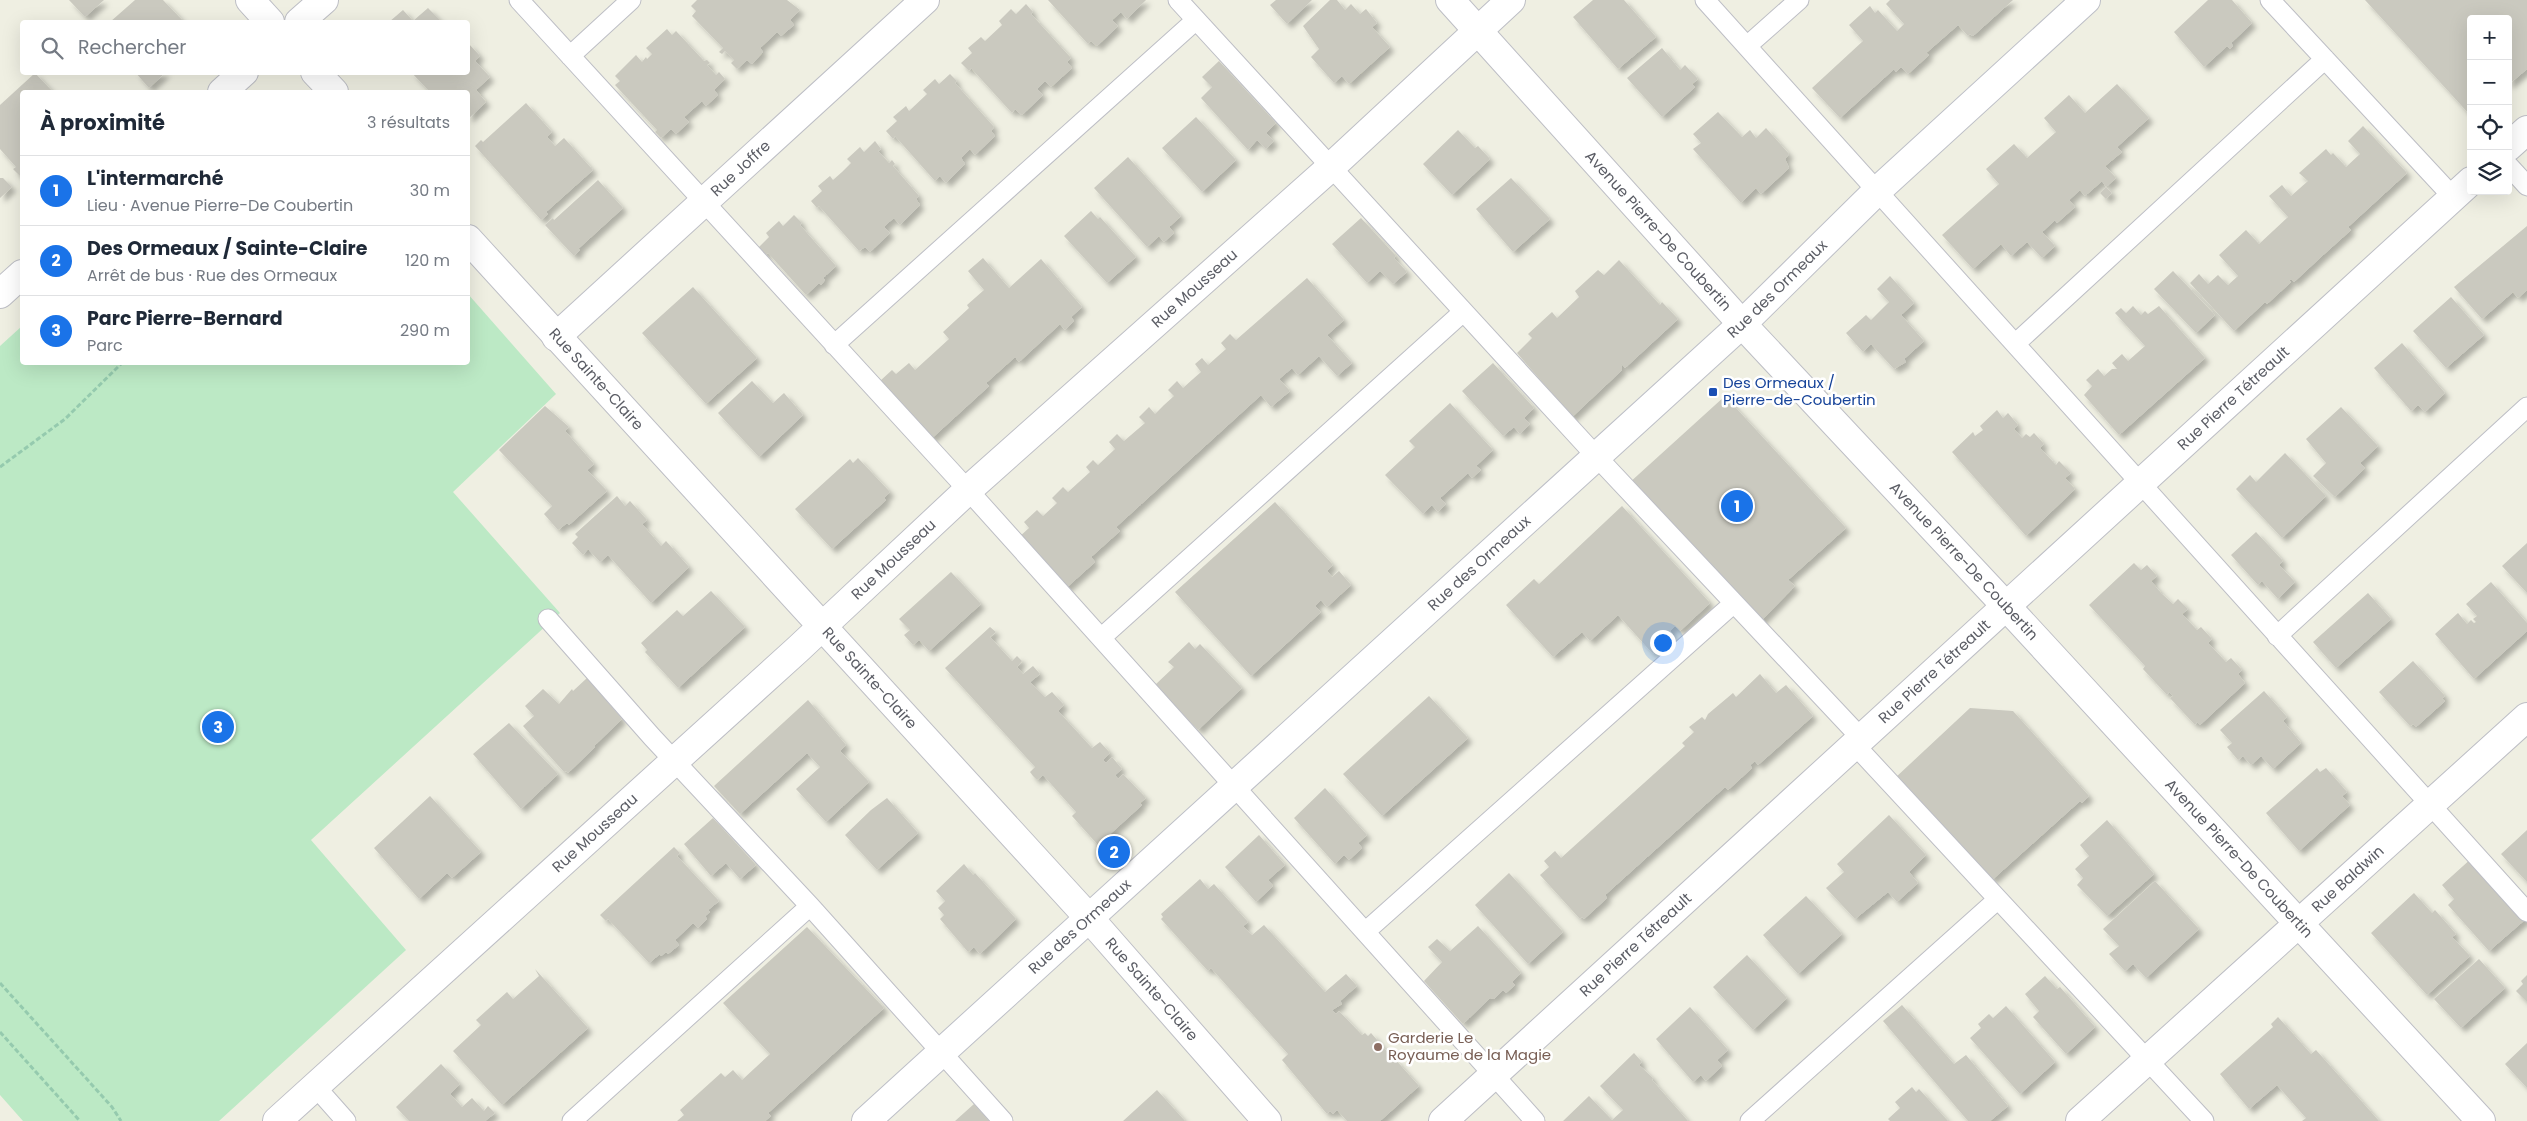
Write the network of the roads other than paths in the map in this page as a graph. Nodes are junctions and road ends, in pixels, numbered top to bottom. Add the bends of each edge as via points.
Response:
1 (250, 0) edge
2 (324, 0) edge
3 (519, 0) edge
4 (632, 0) edge
5 (925, 0) edge
6 (1178, 0) edge
7 (1450, 0) edge
8 (1511, 0) edge
9 (1705, 0) edge
10 (1799, 0) edge
11 (2086, 0) edge
12 (2270, 0) edge
13 (268, 20) edge
14 (301, 20) edge
15 (1196, 20) junction
16 (1479, 31) junction
17 (1747, 46) junction
18 (570, 56) junction
19 (2325, 59) junction
20 (241, 75) edge
21 (318, 75) edge
22 (224, 90) edge
23 (332, 90) edge
24 (2527, 130) edge
25 (2512, 143) edge
26 (1331, 167) junction
27 (2512, 169) edge
28 (2527, 186) edge
29 (2462, 189) edge
30 (1877, 191) junction
31 (702, 202) junction
32 (470, 242) edge
33 (20, 276) edge
34 (0, 294) edge
35 (1463, 312) junction
36 (1742, 324) junction
37 (556, 337) junction
38 (2014, 344) junction
39 (834, 345) junction
40 (2527, 407) edge
41 (1596, 456) junction
42 (2139, 483) junction
43 (968, 490) junction
44 (1734, 603) junction
45 (2006, 605) junction
46 (548, 619) dead end
47 (822, 627) junction
48 (2277, 636) junction
49 (1100, 638) junction
50 (2527, 717) edge
51 (1857, 741) junction
52 (674, 760) junction
53 (1233, 786) junction
54 (2429, 806) junction
55 (1997, 900) junction
56 (810, 906) junction
57 (2527, 912) edge
58 (1090, 918) junction
59 (2299, 923) junction
60 (1365, 932) junction
61 (942, 1053) junction
62 (2147, 1060) junction
63 (1493, 1074) junction
64 (315, 1086) junction
65 (277, 1121) edge
66 (346, 1121) edge
67 (572, 1121) edge
68 (866, 1121) edge
69 (1004, 1121) edge
70 (1267, 1121) edge
71 (1442, 1121) edge
72 (1535, 1121) edge
73 (1750, 1121) edge
74 (2080, 1121) edge
75 (2204, 1121) edge
76 (2481, 1121) edge

1 - 13 street
2 - 14 street
3 - 18 lane
4 - 18 lane
5 - 31 street, Rue Joffre
6 - 15 lane
7 - 16 street, Avenue Pierre-De Coubertin
8 - 16 street, Rue Mousseau
9 - 17 lane
10 - 17 lane
11 - 30 street, Rue des Ormeaux
12 - 19 lane
15 - 26 lane
15 - 39 lane
16 - 26 street, Rue Mousseau
16 - 36 street, Avenue Pierre-De Coubertin
17 - 30 lane
18 - 31 lane
19 - 29 lane
19 - 38 lane
20 - 22 street
21 - 23 street
24 - 25 street
26 - 35 lane
26 - 43 street, Rue Mousseau
27 - 28 lane
29 - 42 street, Rue Pierre Tétreault
30 - 36 street, Rue des Ormeaux
30 - 38 lane
31 - 37 street, Rue Joffre
31 - 39 lane
32 - 37 street, Rue Sainte-Claire
33 - 34 street
35 - 41 lane
35 - 49 lane
36 - 41 street, Rue des Ormeaux
36 - 45 street, Avenue Pierre-De Coubertin
37 - 47 street, Rue Sainte-Claire
38 - 42 lane
39 - 43 lane
40 - 48 lane
41 - 44 lane
41 - 53 street, Rue des Ormeaux
42 - 45 street, Rue Pierre Tétreault
42 - 48 lane
43 - 47 street, Rue Mousseau
43 - 49 lane
44 - 51 lane
44 - 60 lane
45 - 51 street, Rue Pierre Tétreault
45 - 59 street, Avenue Pierre-De Coubertin
46 - 52 lane
47 - 52 street, Rue Mousseau
47 - 58 street, Rue Sainte-Claire
48 - 54 lane
49 - 53 lane
50 - 54 street, Rue Baldwin
51 - 55 lane
51 - 63 street, Rue Pierre Tétreault
52 - 56 lane
52 - 64 street, Rue Mousseau
53 - 58 street, Rue des Ormeaux
53 - 60 lane
54 - 57 lane
54 - 59 street, Rue Baldwin
55 - 62 lane
55 - 73 lane
56 - 61 lane
56 - 67 lane
58 - 61 street, Rue des Ormeaux
58 - 70 street, Rue Sainte-Claire
59 - 62 street, Rue Baldwin
59 - 76 street, Avenue Pierre-De Coubertin
60 - 63 lane
61 - 68 street, Rue des Ormeaux
61 - 69 lane
62 - 74 street, Rue Baldwin
62 - 75 lane
63 - 71 street, Rue Pierre Tétreault
63 - 72 lane
64 - 65 street, Rue Mousseau
64 - 66 lane

